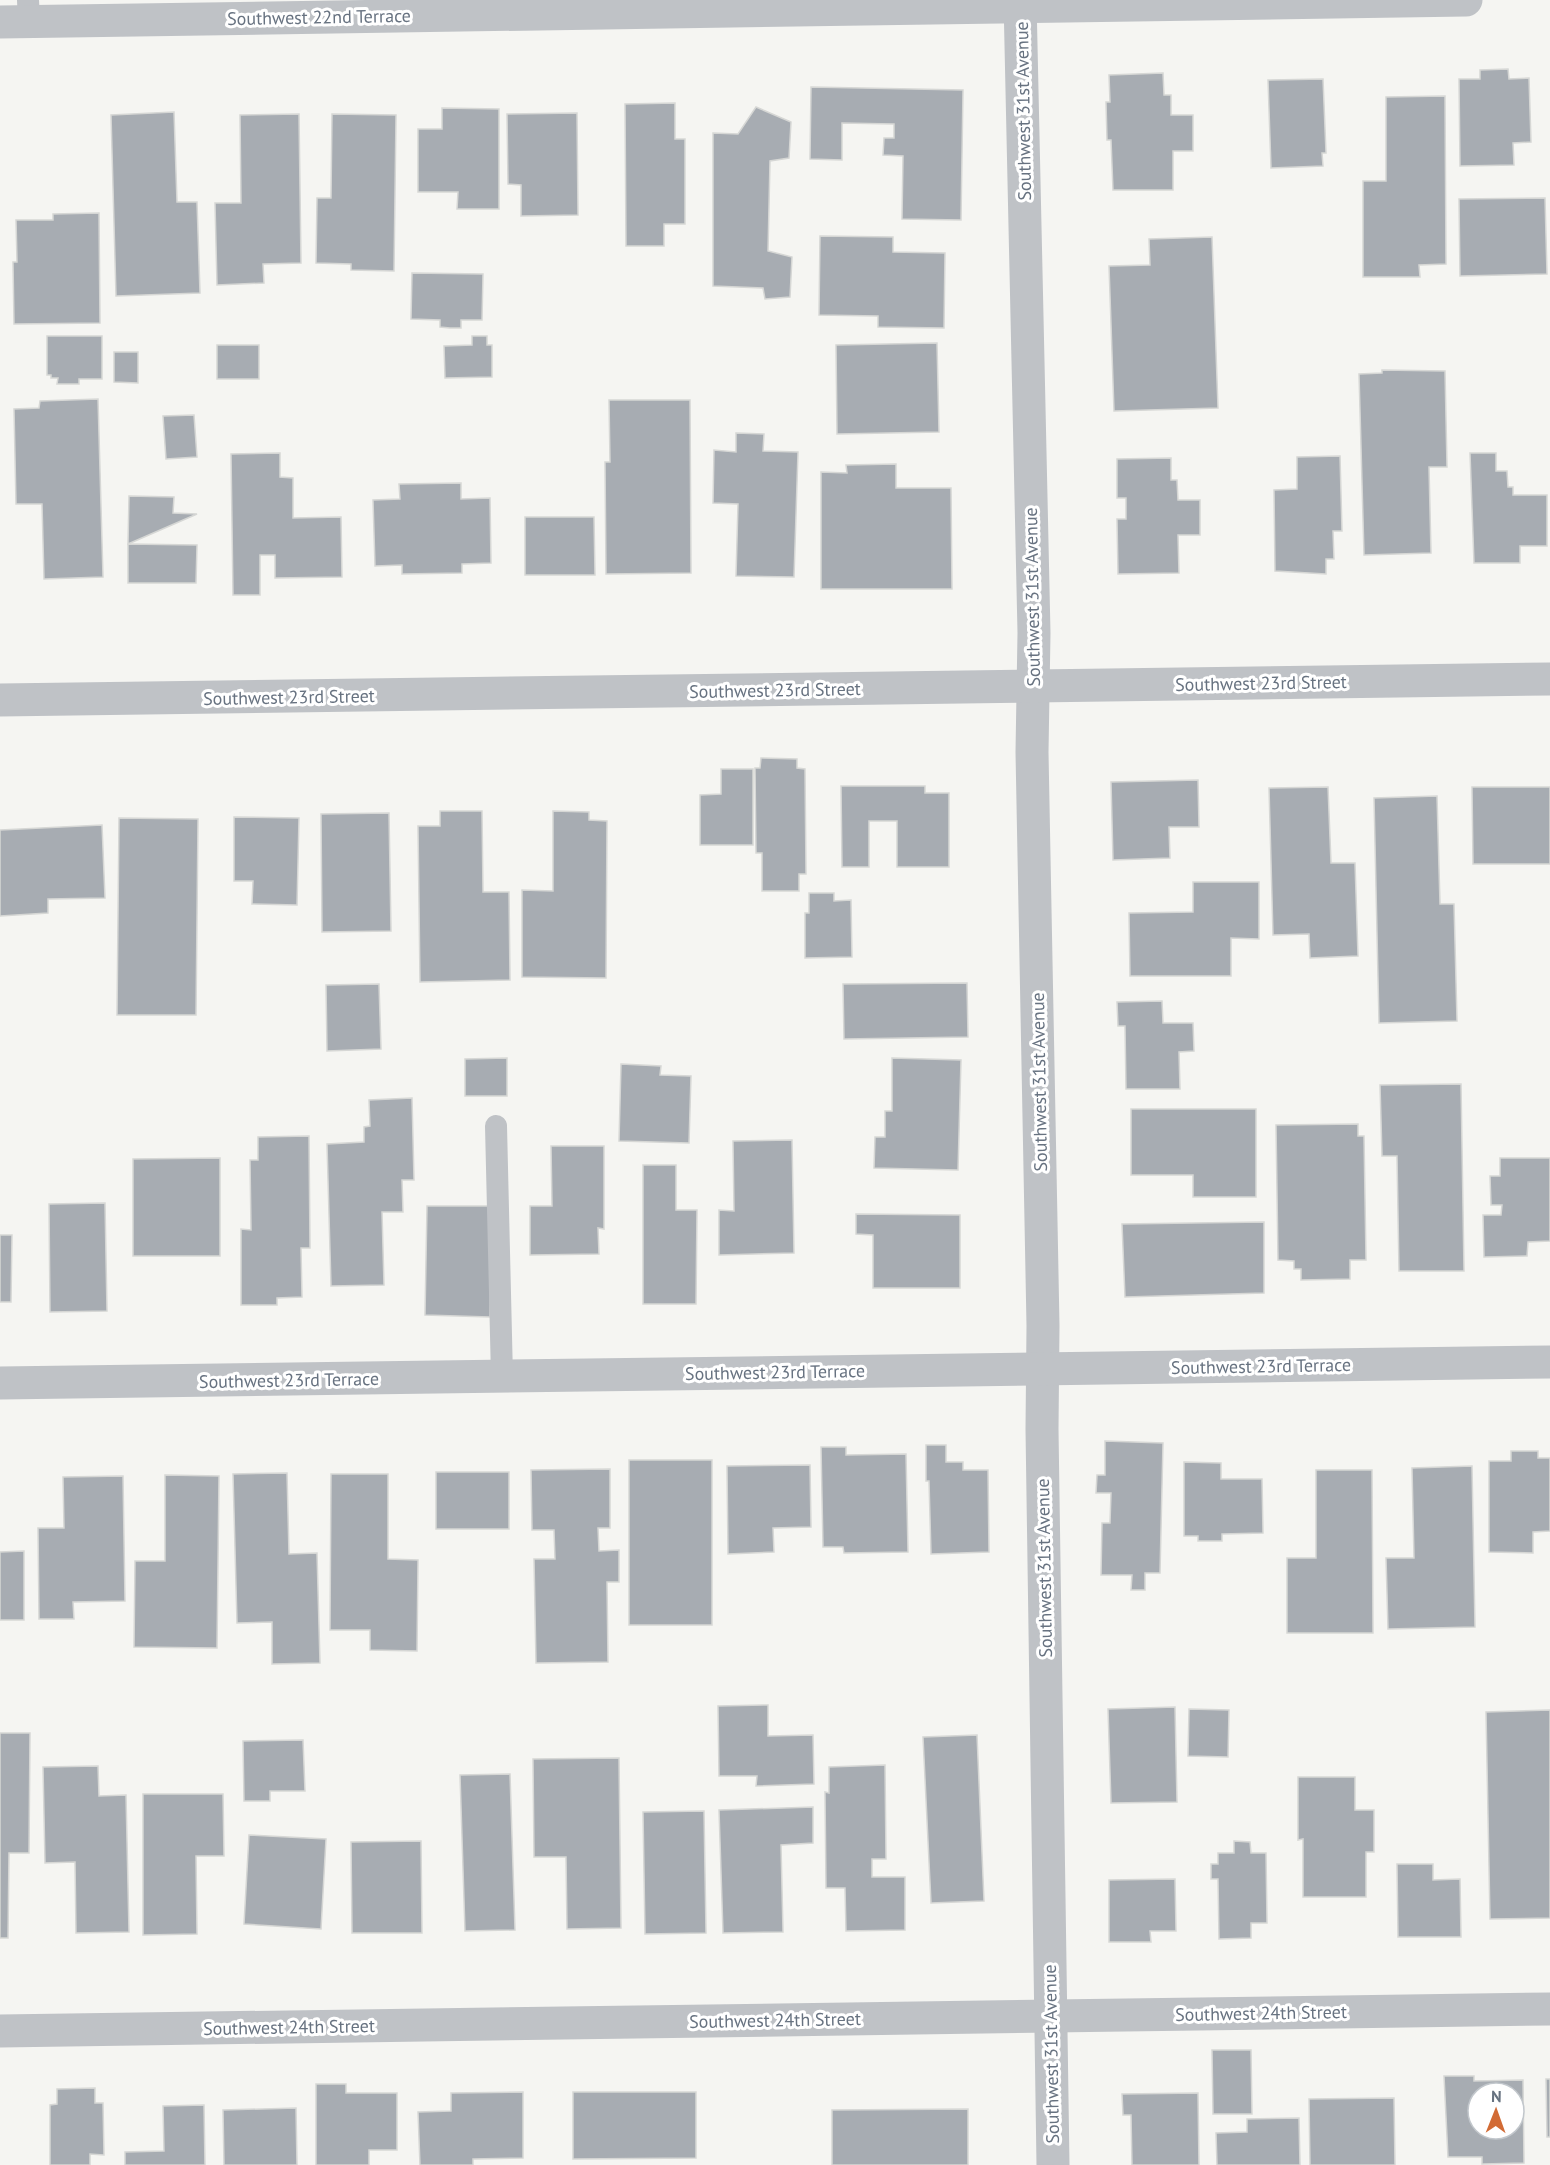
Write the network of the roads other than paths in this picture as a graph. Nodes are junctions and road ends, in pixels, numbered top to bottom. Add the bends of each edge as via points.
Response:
1 (1466, 0) edge
2 (1020, 3) edge
3 (19, 15) edge
4 (1550, 679) edge
5 (1034, 687) junction
6 (0, 700) edge
7 (496, 1126) dead end
8 (1550, 1362) edge
9 (1042, 1369) junction
10 (502, 1377) junction
11 (0, 1383) edge
12 (1550, 2009) edge
13 (1051, 2016) junction
14 (0, 2031) edge
15 (1053, 2165) edge

1 - 2 street, Southwest 22nd Terrace
2 - 3 street, Southwest 22nd Terrace
2 - 5 street, Southwest 31st Avenue
4 - 5 street, Southwest 23rd Street
5 - 6 street, Southwest 23rd Street
5 - 9 street, Southwest 31st Avenue
7 - 10 lane
8 - 9 street, Southwest 23rd Terrace
9 - 10 street, Southwest 23rd Terrace
9 - 13 street, Southwest 31st Avenue
10 - 11 street, Southwest 23rd Terrace
12 - 13 street, Southwest 24th Street
13 - 14 street, Southwest 24th Street
13 - 15 street, Southwest 31st Avenue

